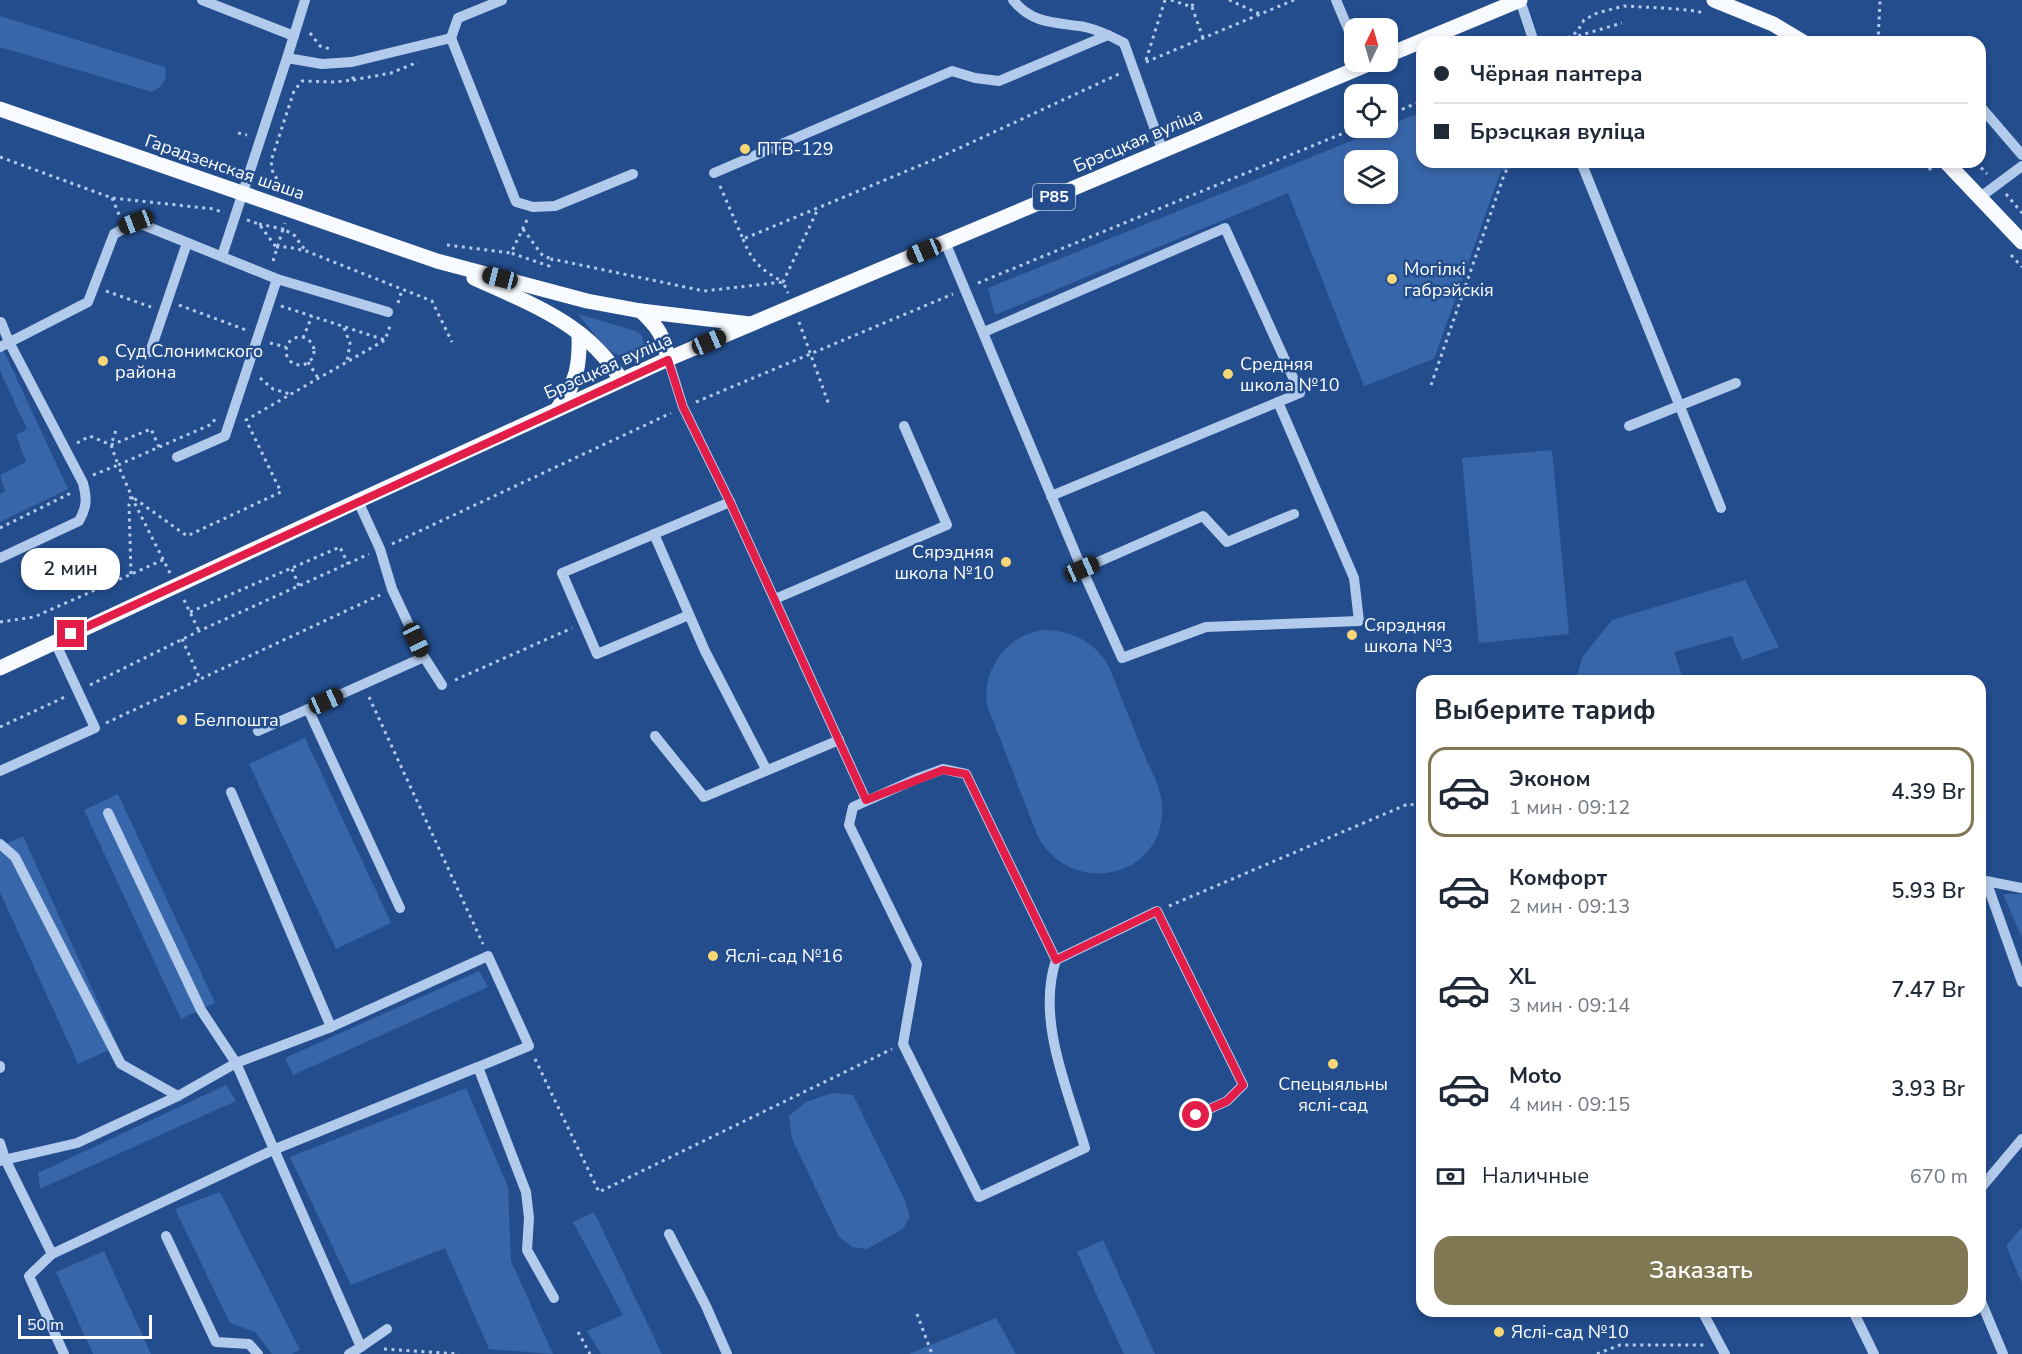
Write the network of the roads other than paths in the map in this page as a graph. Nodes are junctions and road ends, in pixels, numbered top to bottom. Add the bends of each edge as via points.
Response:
1 (202, 0) edge
2 (304, 0) edge
3 (502, 0) edge
4 (1013, 0) edge
5 (1336, 0) edge
6 (1520, 0) edge
7 (1714, 0) edge
8 (1344, 19) edge
9 (1108, 35) junction
10 (294, 36) junction
11 (1434, 36) edge
12 (1532, 36) edge
13 (1793, 36) edge
14 (452, 38) junction
15 (1416, 43) edge
16 (1398, 51) edge
17 (287, 58) junction
18 (1345, 72) edge
19 (0, 109) edge
20 (1986, 113) edge
21 (1163, 152) junction
22 (2022, 155) edge
23 (2022, 166) edge
24 (1583, 168) edge
25 (1952, 168) edge
26 (714, 172) road end
27 (633, 174) dead end
28 (243, 194) junction
29 (1979, 198) junction
30 (945, 242) junction
31 (2022, 242) edge
32 (187, 243) junction
33 (222, 256) junction
34 (437, 261) junction
35 (277, 279) junction
36 (641, 311) junction
37 (392, 314) road end
38 (1, 322) edge
39 (750, 324) junction
40 (984, 332) junction
41 (579, 333) junction
42 (5, 344) edge
43 (150, 352) dead end
44 (668, 360) junction
45 (621, 380) junction
46 (1736, 383) dead end
47 (1278, 402) junction
48 (1680, 404) junction
49 (557, 410) junction
50 (904, 426) dead end
51 (1629, 426) dead end
52 (177, 457) dead end
53 (1051, 496) junction
54 (358, 501) junction
55 (730, 502) junction
56 (1721, 508) dead end
57 (1294, 514) dead end
58 (654, 534) junction
59 (0, 558) edge
60 (1082, 569) junction
61 (775, 599) junction
62 (689, 615) junction
63 (55, 642) junction
64 (424, 657) junction
65 (0, 668) edge
66 (442, 685) road end
67 (308, 709) junction
68 (258, 731) dead end
69 (655, 736) dead end
70 (839, 740) junction
71 (766, 769) junction
72 (0, 771) edge
73 (231, 792) dead end
74 (866, 800) junction
75 (108, 813) dead end
76 (0, 844) edge
77 (1986, 882) edge
78 (2022, 888) edge
79 (1986, 889) edge
80 (400, 908) dead end
81 (1056, 960) junction
82 (2022, 982) edge
83 (330, 1027) junction
84 (236, 1063) junction
85 (478, 1067) junction
86 (178, 1096) junction
87 (1196, 1115) dead end
88 (2022, 1139) edge
89 (0, 1143) edge
90 (273, 1150) junction
91 (2, 1160) edge
92 (1986, 1183) edge
93 (669, 1234) dead end
94 (166, 1236) dead end
95 (52, 1254) junction
96 (554, 1298) dead end
97 (1986, 1314) edge
98 (1705, 1317) edge
99 (1856, 1317) edge
100 (387, 1329) dead end
101 (361, 1347) junction
102 (1722, 1350) edge
103 (64, 1354) edge
104 (258, 1354) edge
105 (349, 1354) edge
106 (727, 1354) edge
107 (1874, 1354) edge
108 (2002, 1354) edge

1 - 10 street
2 - 10 street
3 - 14 street via 459,18
4 - 9 street via 1022,10 1046,23
5 - 8 street
6 - 11 main road
6 - 12 street
7 - 13 main road
9 - 21 street via 1124,43
9 - 26 street via 999,81 952,71
10 - 17 street
14 - 17 street via 352,62 322,64
14 - 27 street via 516,202 533,207 555,206
15 - 16 main road
17 - 28 street
18 - 21 main road, Брэсцкая вуліца / Р85
19 - 28 main road, Гарадзенская шаша
20 - 22 street
21 - 30 main road, Брэсцкая вуліца / Р85
23 - 29 street
24 - 48 street
25 - 29 main road
28 - 33 street
28 - 34 main road, Гарадзенская шаша
29 - 31 main road
30 - 39 main road, Брэсцкая вуліца / Р85
30 - 40 street
32 - 33 street
32 - 42 street via 136,222 124,227 114,234 88,302
32 - 43 street
33 - 35 street
34 - 36 main road, Гарадзенская шаша via 587,301
34 - 41 main road, Гарадзенская шаша via 550,313
35 - 37 street
35 - 52 street via 225,436
36 - 39 main road, Гарадзенская шаша
36 - 44 main road via 663,337
38 - 42 street
39 - 44 main road, Брэсцкая вуліца / Р85
40 - 47 street via 1226,228 1300,393
40 - 53 street
41 - 45 main road, Гарадзенская шаша via 604,355
41 - 49 main road via 575,379
42 - 59 street via 87,499 79,521
44 - 45 main road, Брэсцкая вуліца / Р85
44 - 55 street via 683,407
45 - 49 main road, Брэсцкая вуліца / Р85
46 - 48 street
47 - 53 street
47 - 60 street via 1354,578 1359,621 1206,627 1122,658
48 - 51 street
48 - 56 street
49 - 54 main road, Брэсцкая вуліца / Р85
50 - 61 street via 947,525
53 - 60 street
54 - 63 main road, Брэсцкая вуліца / Р85
54 - 64 street
55 - 58 street
55 - 61 street
57 - 60 street via 1227,542 1203,516
58 - 62 street
58 - 62 street via 562,573 597,654
61 - 70 street
62 - 71 street
63 - 65 main road, Брэсцкая вуліца / Р85
63 - 72 street via 95,728
64 - 66 street
64 - 67 street
67 - 68 street
67 - 80 street
69 - 71 street via 704,797
70 - 71 street
70 - 74 street
73 - 83 street
74 - 81 street via 943,770 966,774
74 - 81 street via 853,807 849,825 917,964 903,1044 979,1197 1085,1148 1050,1032 1050,979
75 - 84 street via 201,1010
76 - 86 street via 15,857 121,1064
77 - 78 street
79 - 82 street
81 - 87 street via 1157,911 1243,1085 1227,1101
83 - 84 street
83 - 85 street via 488,956 529,1046
84 - 86 street
84 - 90 street
85 - 90 street
85 - 96 street via 526,1192 527,1250
86 - 91 street via 77,1143
88 - 92 street
89 - 91 street
90 - 95 street
90 - 101 street
91 - 95 street
93 - 106 street
94 - 104 street via 216,1342 249,1344
95 - 103 street via 29,1276
97 - 108 street
98 - 102 street
99 - 107 street
100 - 101 street
101 - 105 street

